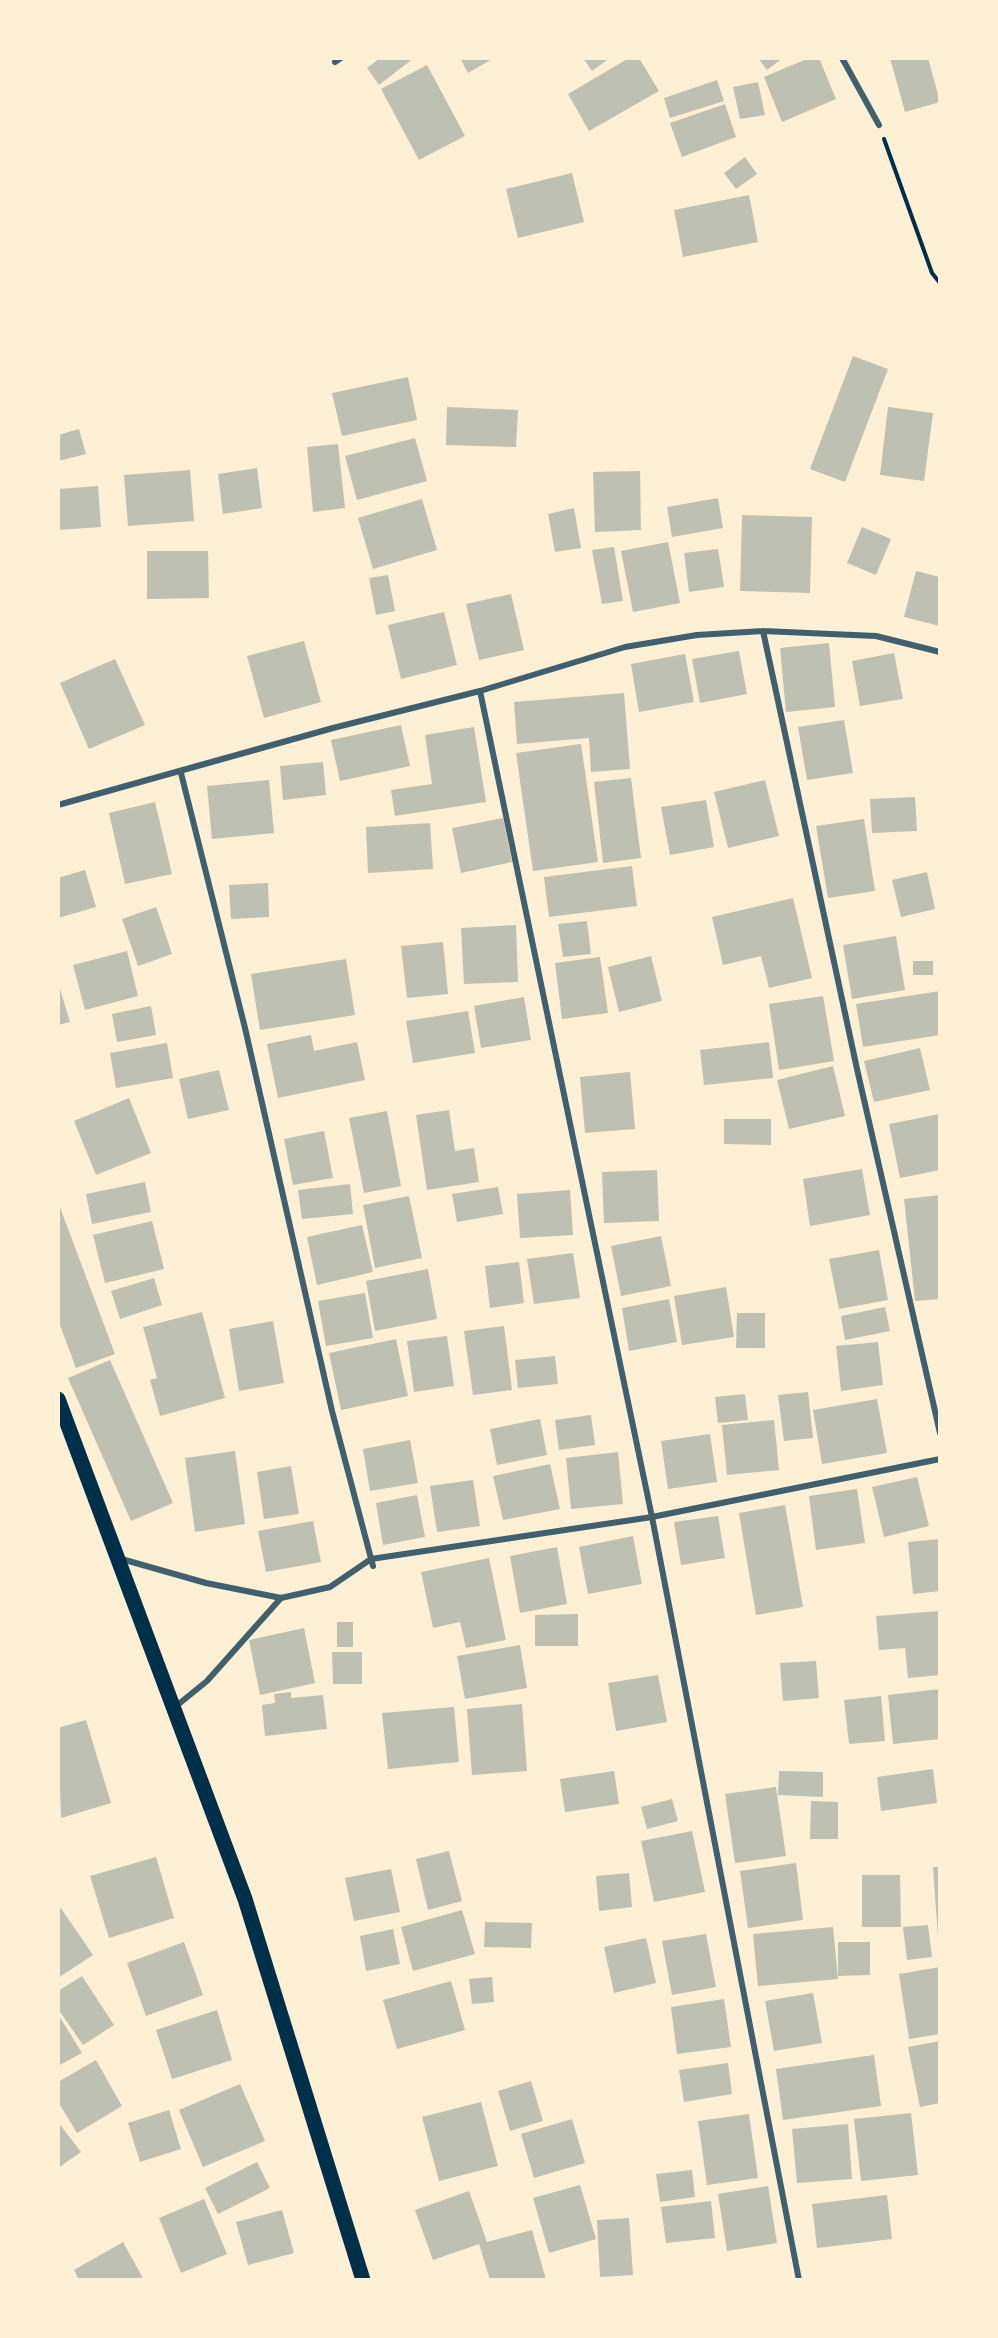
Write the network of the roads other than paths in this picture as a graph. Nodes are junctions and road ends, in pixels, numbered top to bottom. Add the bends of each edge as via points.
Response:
1 (842, 58) edge
2 (879, 125) road end
3 (763, 630) junction
4 (939, 652) edge
5 (480, 691) junction
6 (181, 773) junction
7 (58, 805) edge
8 (58, 1399) edge
9 (939, 1433) edge
10 (939, 1459) edge
11 (652, 1517) junction
12 (118, 1558) junction
13 (372, 1562) junction
14 (281, 1598) junction
15 (175, 1707) junction
16 (363, 2280) edge
17 (799, 2280) edge

1 - 2 street
3 - 4 street via 876,636
3 - 5 street via 697,635 625,647
3 - 9 street
5 - 6 street via 333,728
5 - 11 street
6 - 7 street
6 - 13 street via 245,1028 332,1411
8 - 12 main road
10 - 11 street
11 - 13 street
11 - 17 street
12 - 14 street via 206,1583
12 - 15 main road
13 - 14 street via 330,1587
14 - 15 street via 207,1681
15 - 16 main road via 244,1899

